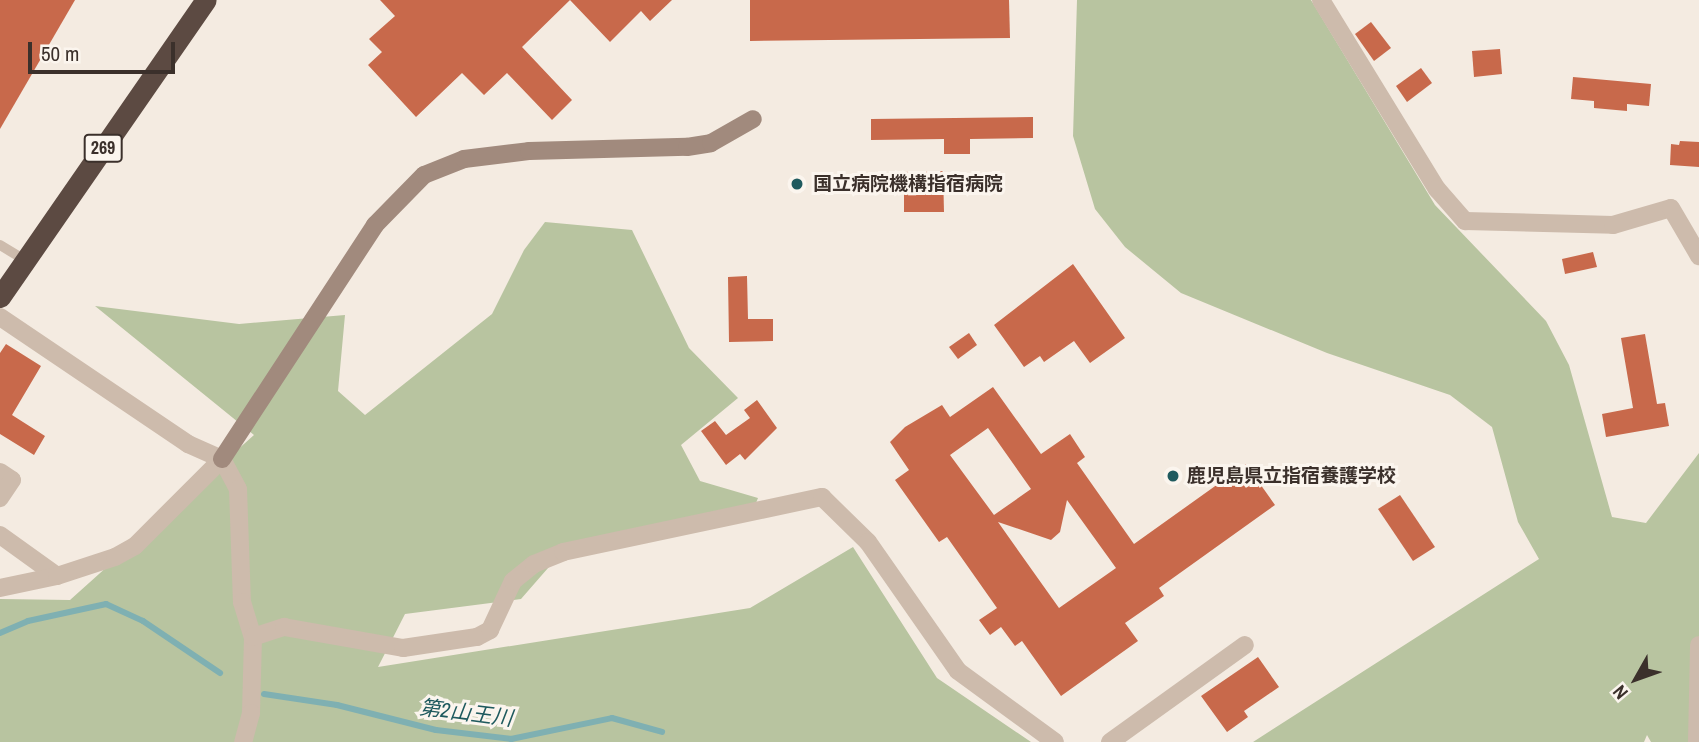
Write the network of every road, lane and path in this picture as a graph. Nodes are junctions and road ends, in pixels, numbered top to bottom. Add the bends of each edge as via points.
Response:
1 (206, 0) edge
2 (1321, 0) edge
3 (753, 119) dead end
4 (0, 245) edge
5 (1699, 256) edge
6 (25, 260) junction
7 (0, 297) edge
8 (0, 317) edge
9 (222, 459) junction
10 (0, 472) edge
11 (0, 498) edge
12 (0, 535) edge
13 (57, 576) junction
14 (0, 588) edge
15 (253, 637) junction
16 (1245, 645) dead end
17 (1699, 645) edge
18 (243, 742) edge
19 (1055, 742) edge
20 (1110, 742) edge
21 (1698, 742) edge

1 - 6 highway, 269
2 - 5 street via 1437,189 1465,221 1613,225 1671,208
3 - 9 street via 711,143 687,148 529,151 464,159 424,175 374,225
4 - 6 lane
6 - 7 highway, 269
8 - 9 street via 188,444
9 - 13 street via 135,546
9 - 15 street via 238,489 242,603
10 - 11 street via 12,480
12 - 13 street
13 - 14 street
15 - 18 street via 251,713
15 - 19 street via 284,627 404,648 477,637 490,630 513,581 534,564 563,552 822,497 868,542 930,637 958,671
16 - 20 street
17 - 21 street

